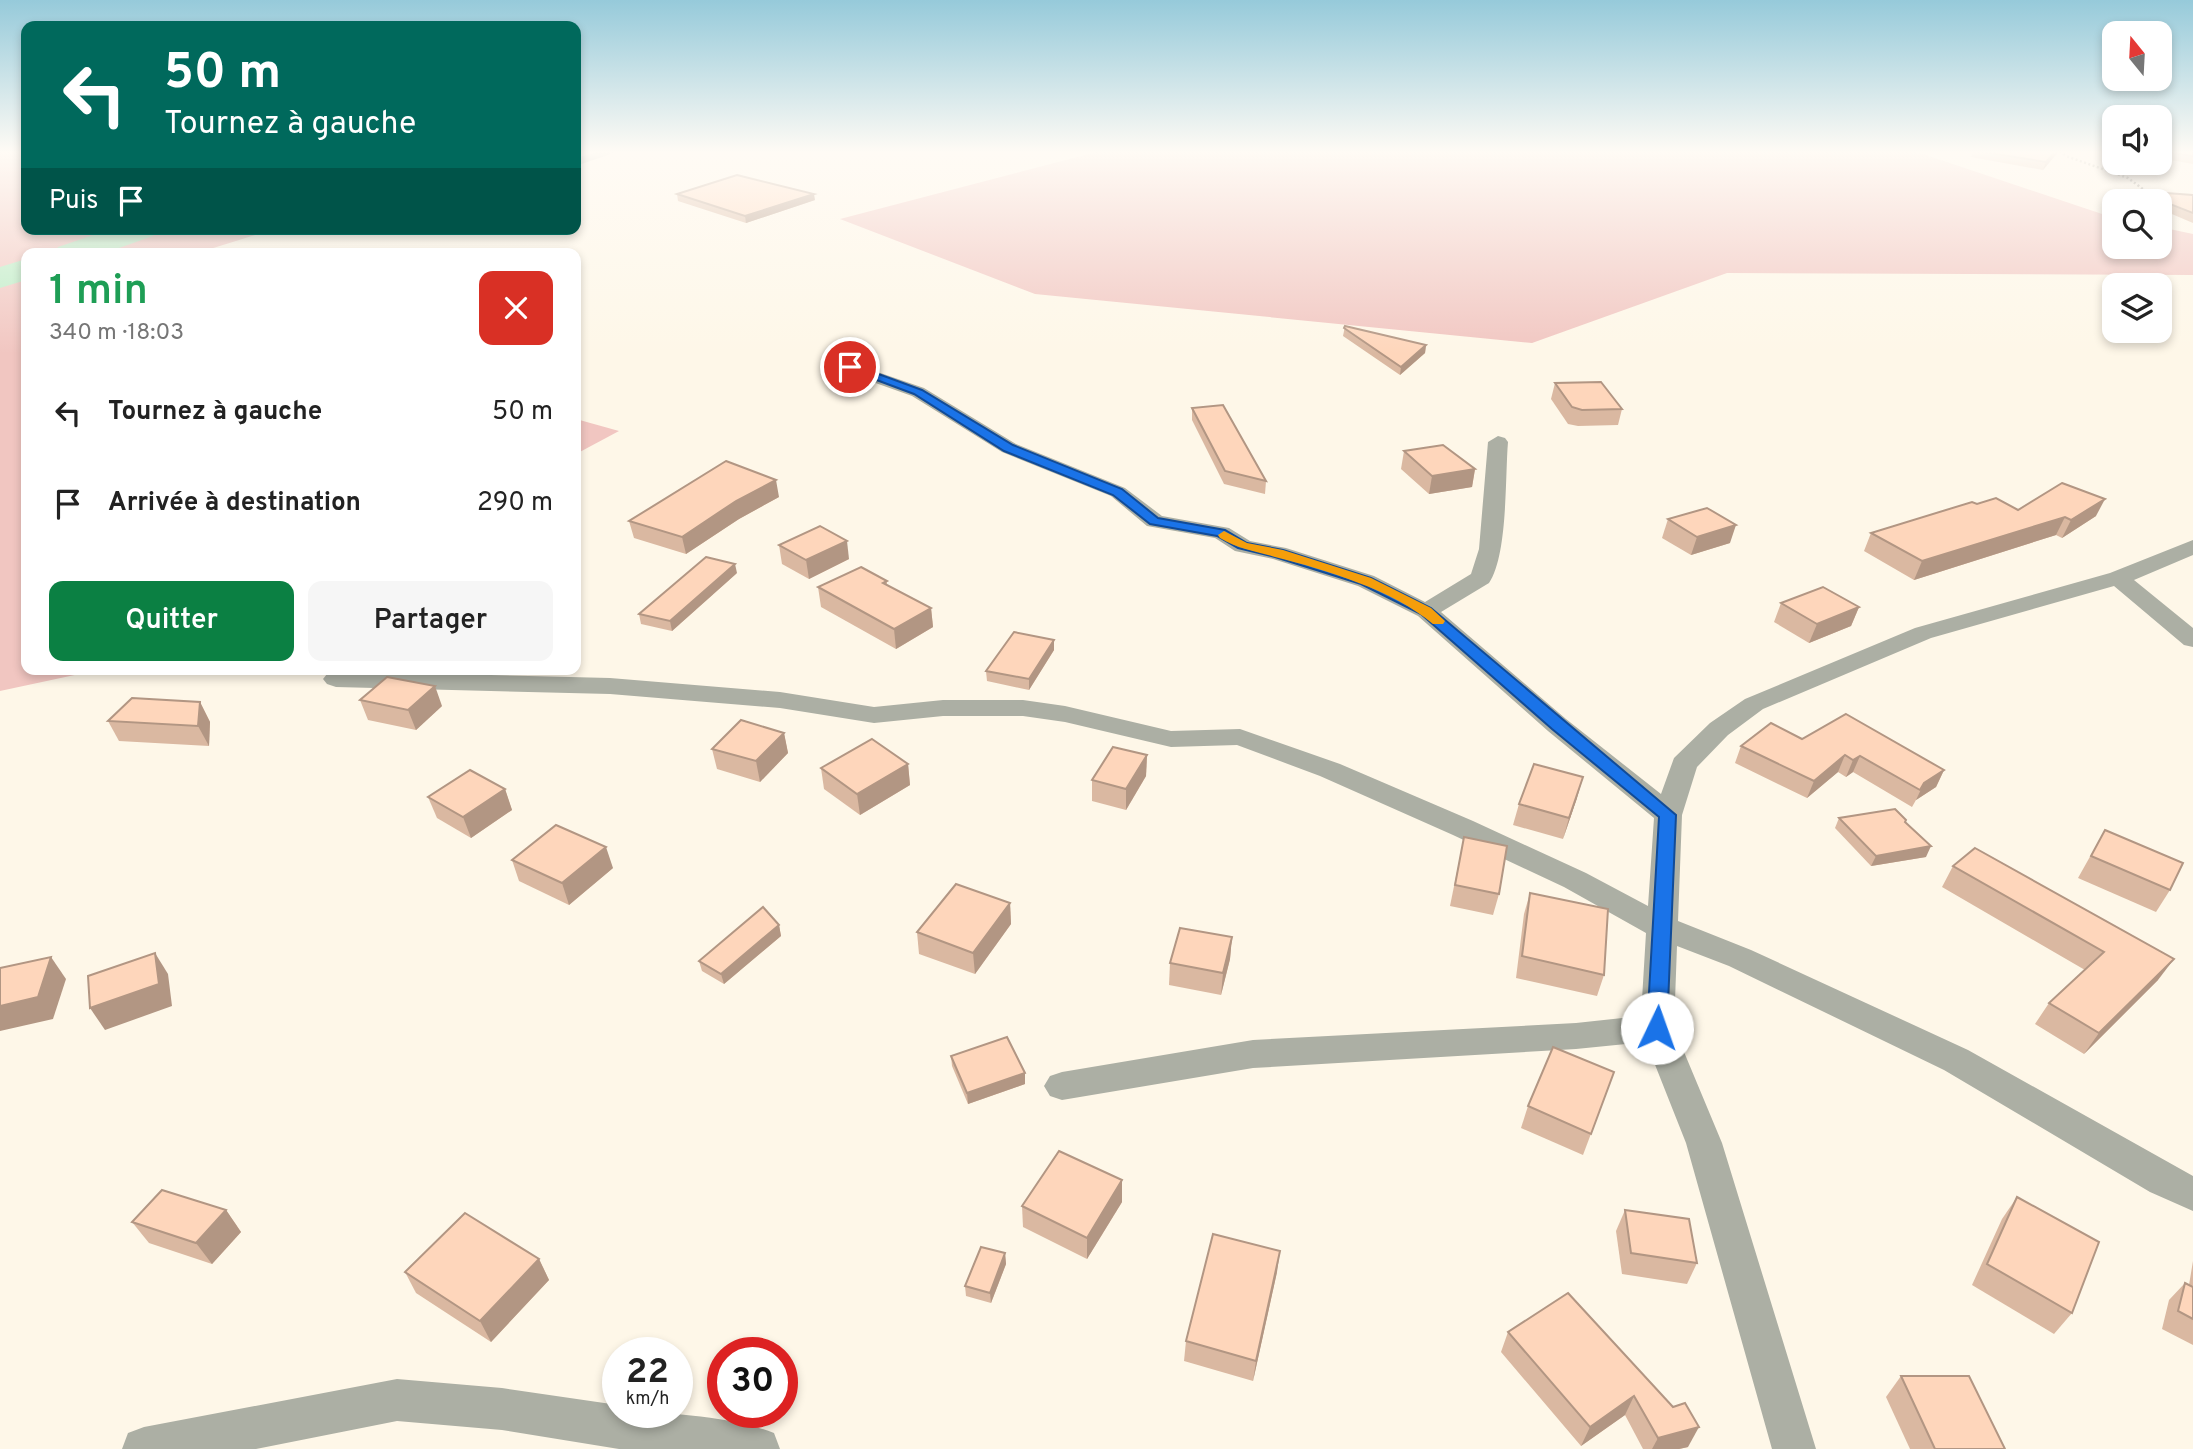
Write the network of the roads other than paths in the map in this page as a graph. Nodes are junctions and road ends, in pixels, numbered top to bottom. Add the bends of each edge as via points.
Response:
1 (831, 361) dead end
2 (1498, 442) dead end
3 (2193, 547) edge
4 (2118, 578) junction
5 (1426, 611) junction
6 (2193, 640) edge
7 (336, 679) dead end
8 (1668, 815) junction
9 (1663, 928) junction
10 (1657, 1028) junction
11 (1062, 1086) dead end
12 (2193, 1194) edge
13 (144, 1449) edge
14 (758, 1449) edge
15 (1794, 1449) edge

1 - 5 street via 918,392 1009,448 1118,492 1154,521 1221,533 1243,546 1366,581
2 - 5 street via 1490,549 1481,578
3 - 4 street
4 - 6 street
4 - 8 street via 1923,633 1754,704 1719,729 1684,764
5 - 8 street
7 - 9 street via 610,686 780,700 874,715 943,708 1023,708 1171,739 1240,737 1463,828 1575,880
8 - 9 street
9 - 10 street
9 - 12 street via 1740,958 1956,1060
10 - 11 street via 1252,1054
10 - 15 street via 1704,1143
13 - 14 street via 397,1400 502,1409

